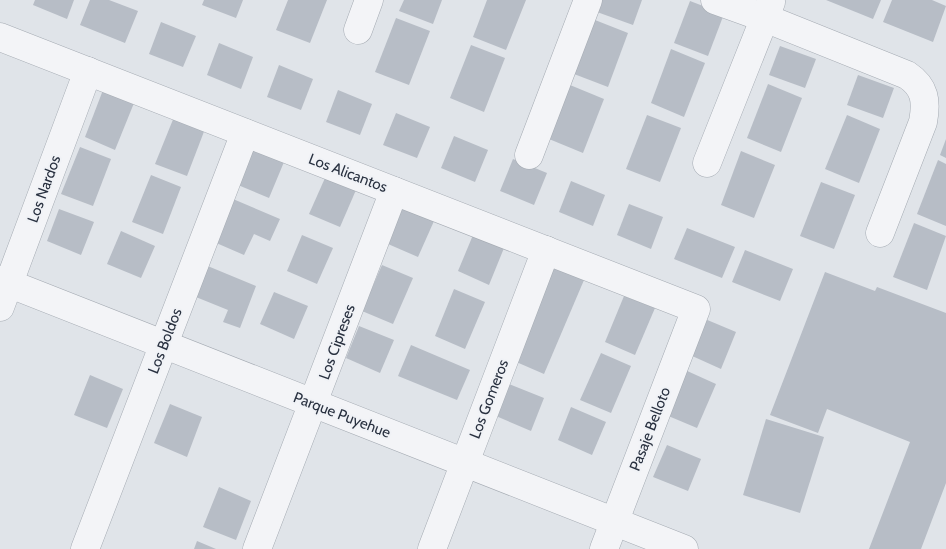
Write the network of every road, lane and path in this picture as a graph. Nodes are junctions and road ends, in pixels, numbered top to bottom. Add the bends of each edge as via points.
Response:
1 (369, 0) edge
2 (588, 0) edge
3 (715, 0) edge
4 (769, 9) edge
5 (358, 30) dead end
6 (0, 37) edge
7 (88, 71) junction
8 (245, 132) junction
9 (529, 156) dead end
10 (707, 163) dead end
11 (394, 191) junction
12 (880, 233) dead end
13 (546, 250) junction
14 (3, 290) edge
15 (696, 309) joint
16 (163, 345) junction
17 (314, 404) junction
18 (465, 463) junction
19 (614, 522) junction
20 (84, 549) edge
21 (257, 549) edge
22 (432, 549) edge
23 (604, 549) edge
24 (684, 549) edge

1 - 5 street
2 - 9 street
3 - 4 street
4 - 10 street
4 - 12 street via 907,74 920,87 926,104 923,122
6 - 7 street, Los Alicantos
7 - 8 street, Los Alicantos
7 - 14 street, Los Nardos
8 - 11 street, Los Alicantos
8 - 16 street, Los Boldos
11 - 13 street, Los Alicantos
11 - 17 street, Los Cipreses
13 - 15 street, Los Alicantos
13 - 18 street, Los Gomeros
14 - 16 street, Parque Puyehue
15 - 19 street, Pasaje Belloto
16 - 17 street, Parque Puyehue
16 - 20 street, Los Boldos
17 - 18 street, Parque Puyehue
17 - 21 street, Los Cipreses
18 - 19 street, Parque Puyehue
18 - 22 street, Los Gomeros
19 - 23 street, Pasaje Belloto
19 - 24 street, Parque Puyehue

